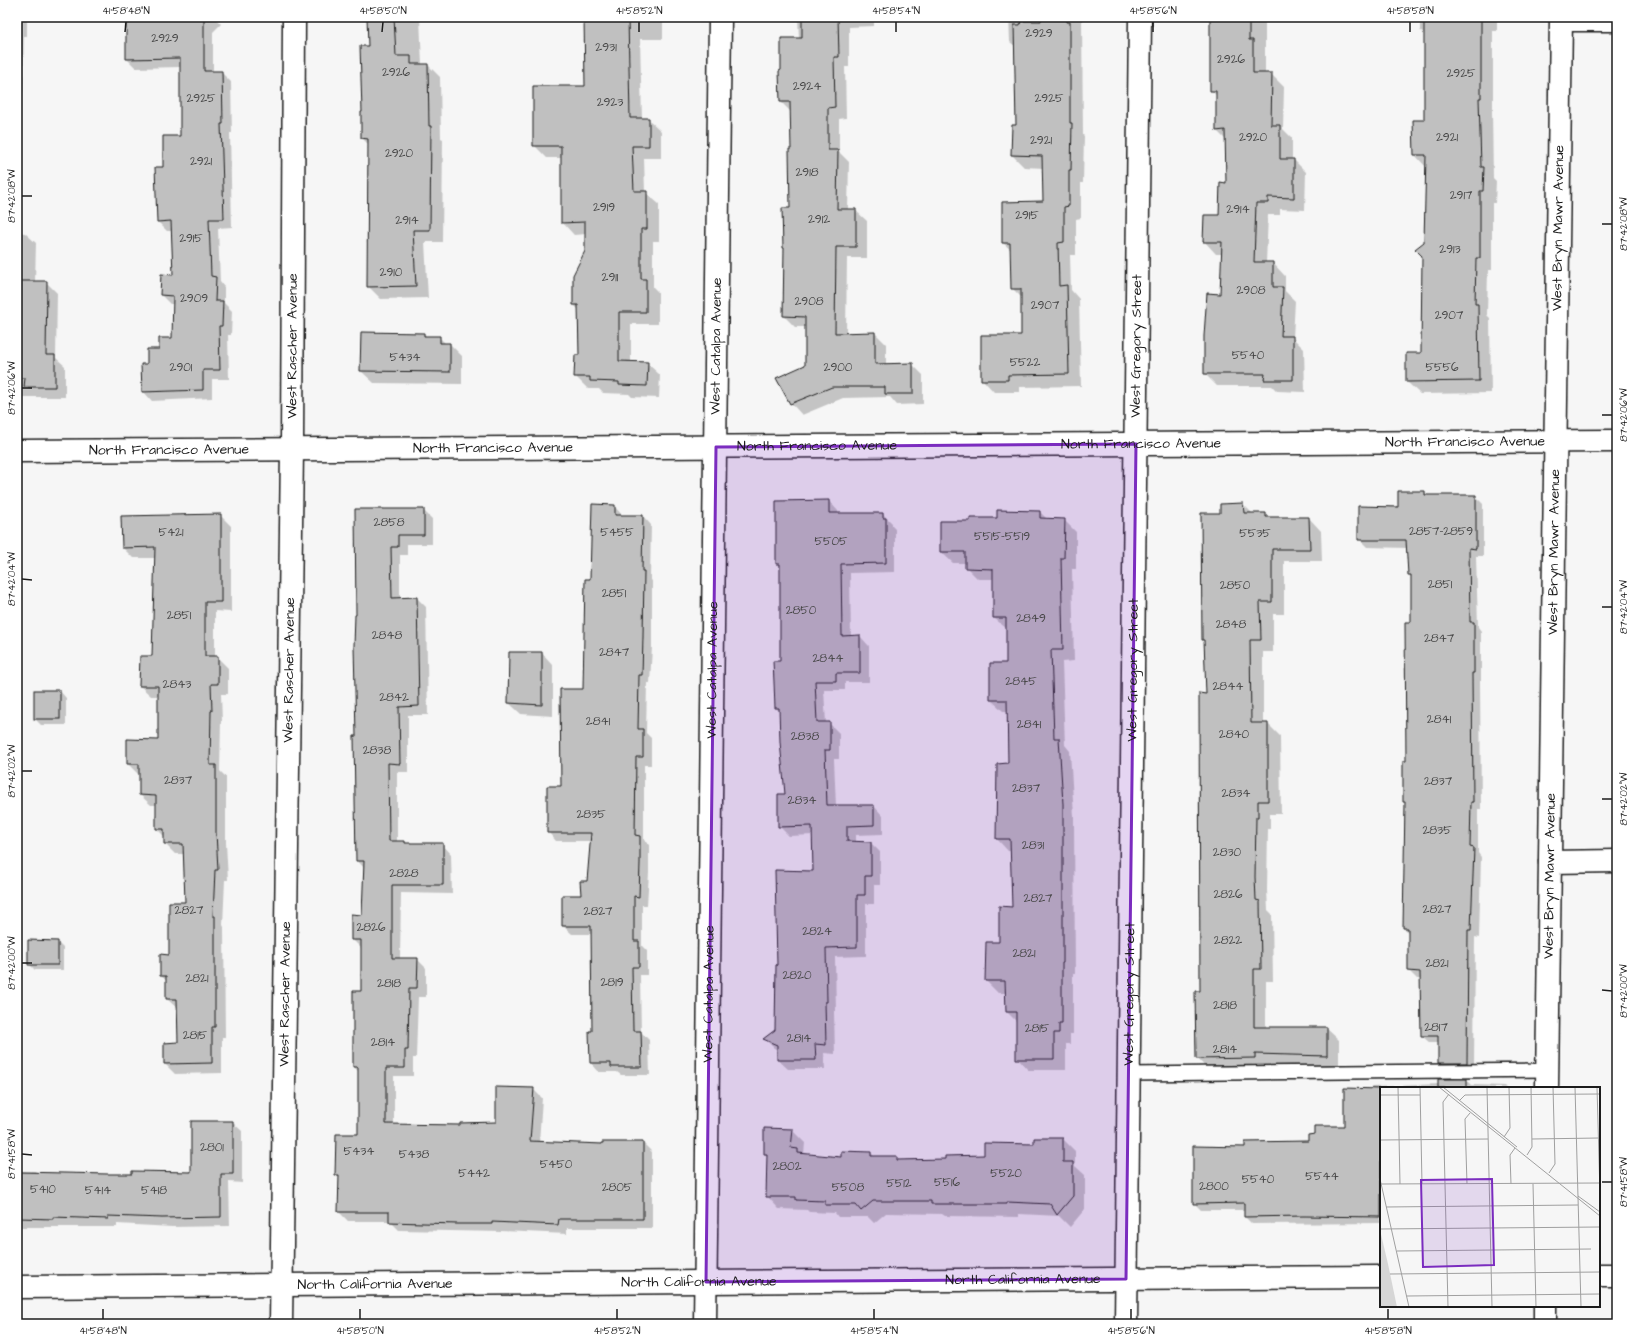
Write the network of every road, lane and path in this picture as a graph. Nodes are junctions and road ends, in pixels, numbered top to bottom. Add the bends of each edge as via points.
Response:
1 (294, 17) edge
2 (720, 17) edge
3 (1140, 17) edge
4 (1561, 19) edge
5 (1617, 20) edge
6 (1617, 441) edge
7 (1556, 442) junction
8 (1136, 444) junction
9 (716, 447) junction
10 (292, 449) junction
11 (17, 451) edge
12 (1617, 861) edge
13 (1550, 862) junction
14 (1129, 1074) junction
15 (1547, 1079) edge
16 (1600, 1275) edge
17 (1617, 1275) edge
18 (1380, 1277) edge
19 (1126, 1279) junction
20 (706, 1282) junction
21 (282, 1285) junction
22 (17, 1286) edge
23 (1545, 1307) edge
24 (281, 1324) edge
25 (705, 1324) edge
26 (1126, 1324) edge
27 (1545, 1324) edge

1 - 10 street, West Rascher Avenue
2 - 9 street, West Catalpa Avenue
3 - 8 street, West Gregory Street
4 - 5 street
4 - 7 street, West Bryn Mawr Avenue
6 - 7 street, North Francisco Avenue
7 - 8 street, North Francisco Avenue
7 - 13 street, West Bryn Mawr Avenue
8 - 9 street, North Francisco Avenue
8 - 14 street, West Gregory Street
9 - 10 street, North Francisco Avenue
9 - 20 street, West Catalpa Avenue
10 - 11 street, North Francisco Avenue
10 - 21 street, West Rascher Avenue
12 - 13 street
13 - 15 street, West Bryn Mawr Avenue
14 - 15 lane
14 - 19 street, West Gregory Street
16 - 17 street
18 - 19 street, North California Avenue
19 - 20 street, North California Avenue
19 - 26 street, West Gregory Street
20 - 21 street, North California Avenue
20 - 25 street, West Catalpa Avenue
21 - 22 street, North California Avenue
21 - 24 street, West Rascher Avenue
23 - 27 street

